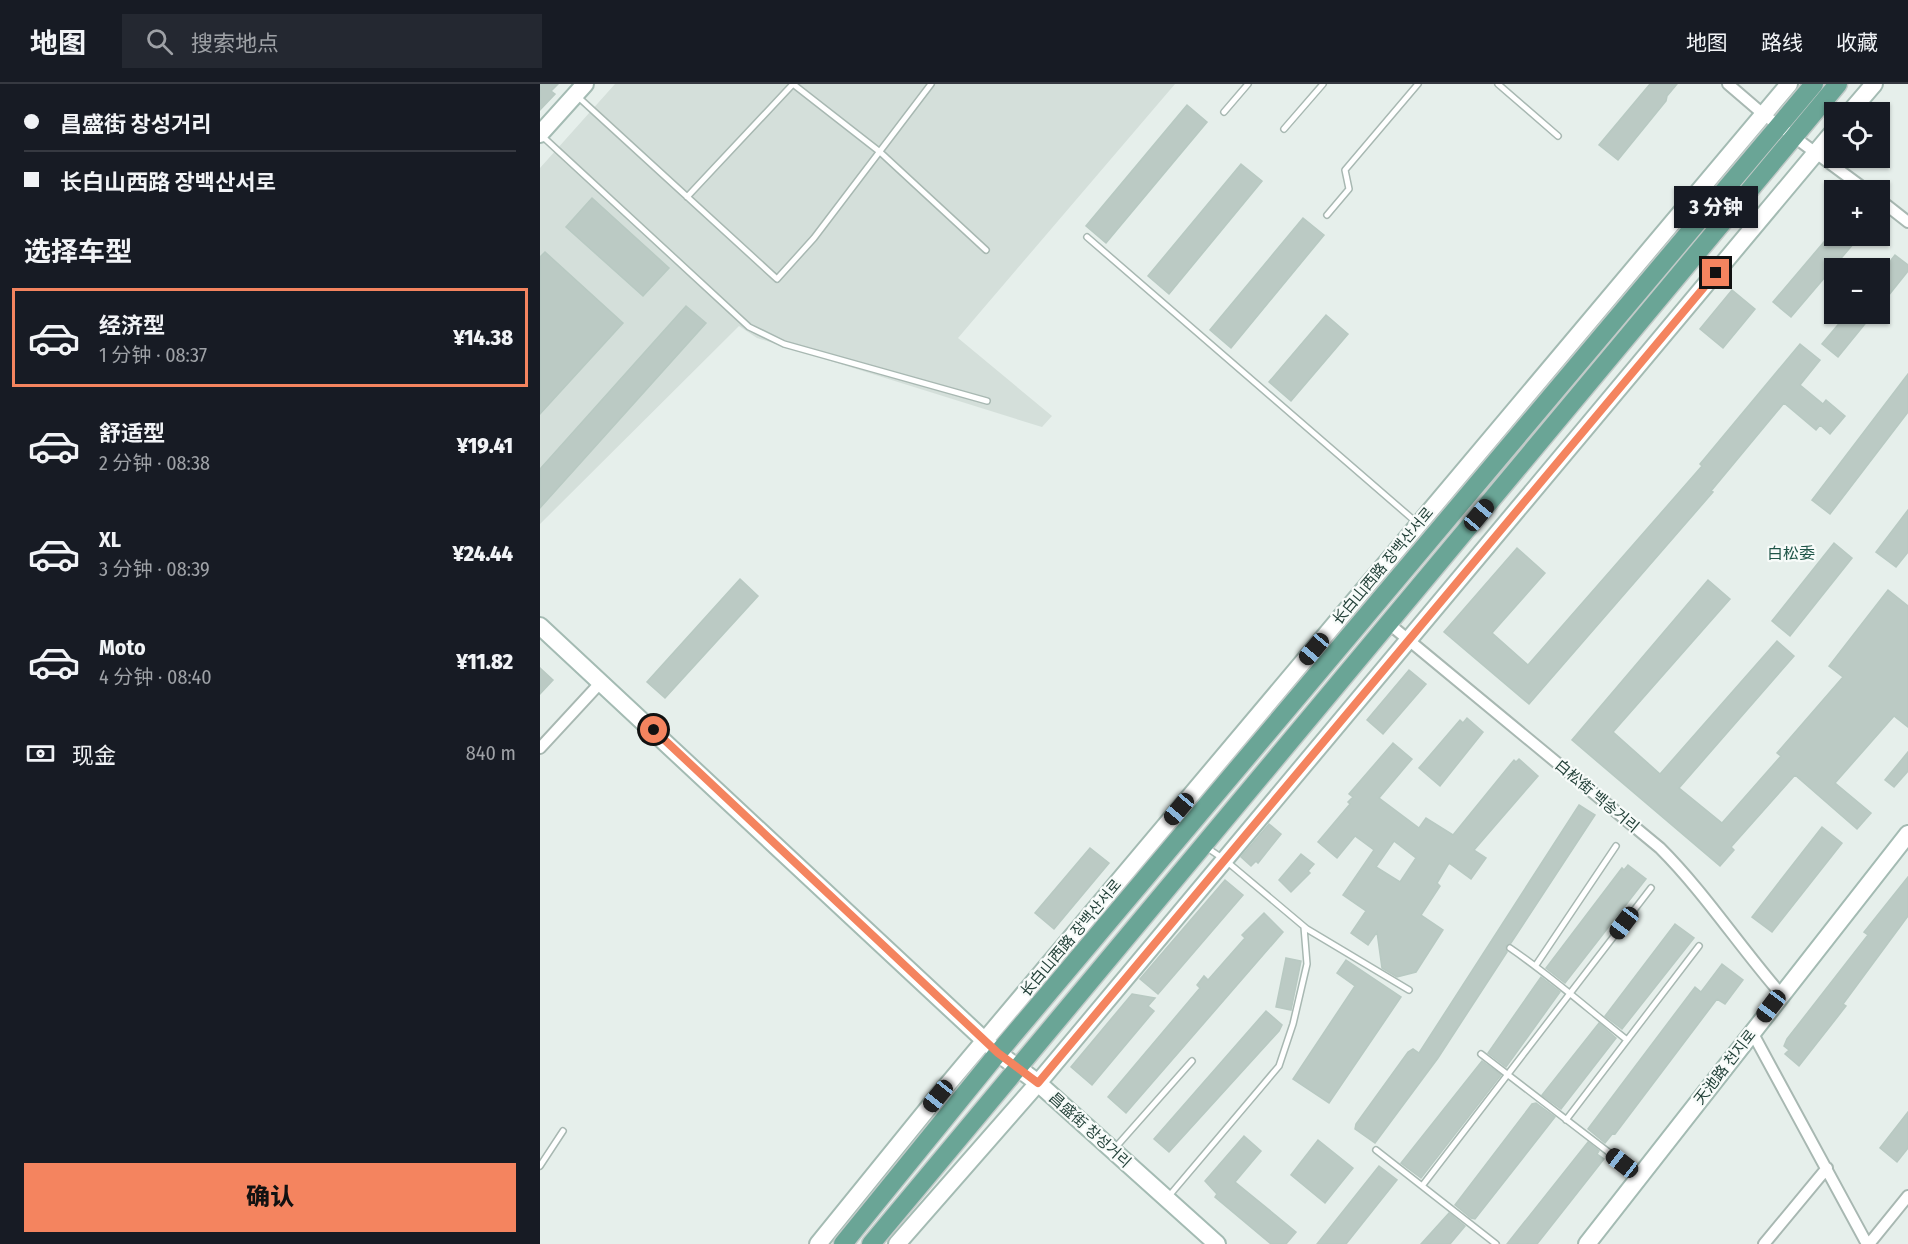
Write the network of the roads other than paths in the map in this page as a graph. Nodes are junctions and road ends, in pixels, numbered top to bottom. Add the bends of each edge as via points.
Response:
1 (793, 84) edge
2 (931, 84) edge
3 (1248, 84) edge
4 (1323, 84) edge
5 (1418, 84) edge
6 (1498, 84) edge
7 (1728, 84) edge
8 (1789, 84) edge
9 (1814, 84) edge
10 (1838, 84) edge
11 (1874, 84) edge
12 (581, 89) edge
13 (1859, 102) edge
14 (1224, 112) dead end
15 (1763, 114) junction
16 (1778, 126) junction
17 (1284, 129) dead end
18 (540, 134) edge
19 (1558, 136) dead end
20 (1794, 136) junction
21 (1824, 143) edge
22 (880, 152) junction
23 (1816, 153) junction
24 (1852, 180) edge
25 (687, 197) junction
26 (1890, 208) edge
27 (1327, 215) dead end
28 (1908, 222) edge
29 (1086, 237) dead end
30 (986, 250) dead end
31 (987, 401) dead end
32 (1418, 524) junction
33 (1433, 537) junction
34 (1388, 623) junction
35 (540, 626) edge
36 (1410, 640) junction
37 (602, 681) junction
38 (540, 748) edge
39 (1908, 834) edge
40 (1202, 845) junction
41 (1616, 846) dead end
42 (1226, 860) junction
43 (1651, 888) dead end
44 (1304, 927) junction
45 (1698, 946) dead end
46 (1510, 948) dead end
47 (1536, 966) junction
48 (1409, 990) dead end
49 (1781, 993) junction
50 (1569, 994) junction
51 (1752, 1032) junction
52 (1627, 1040) junction
53 (991, 1047) junction
54 (1481, 1054) dead end
55 (1192, 1061) dead end
56 (1017, 1069) junction
57 (1508, 1075) junction
58 (1038, 1083) junction
59 (1566, 1120) junction
60 (563, 1131) dead end
61 (1112, 1150) junction
62 (1376, 1150) dead end
63 (540, 1166) edge
64 (1827, 1168) junction
65 (1641, 1177) junction
66 (1422, 1186) junction
67 (1908, 1196) edge
68 (1166, 1199) junction
69 (818, 1244) edge
70 (843, 1244) edge
71 (871, 1244) edge
72 (897, 1244) edge
73 (1217, 1244) edge
74 (1496, 1244) edge
75 (1587, 1244) edge
76 (1764, 1244) edge
77 (1868, 1244) edge

1 - 22 lane
1 - 25 lane
2 - 22 lane
3 - 14 lane
4 - 17 lane
5 - 27 lane via 1346,170 1349,189
6 - 19 lane
7 - 15 street
8 - 15 street, 长白山西路 장백산서로
9 - 16 main road, 长白山西路 장백산서로
10 - 20 main road
11 - 13 street
12 - 18 street
12 - 25 lane
15 - 16 street
15 - 32 street, 长白山西路 장백산서로
16 - 20 street
16 - 33 main road, 长白山西路 장백산서로
18 - 31 lane via 749,327 784,344
20 - 23 street
20 - 34 main road
21 - 23 street
22 - 25 lane via 777,279
22 - 30 lane
23 - 24 street
23 - 36 street
26 - 28 street
29 - 32 lane
32 - 33 lane
32 - 53 street, 长白山西路 장백산서로
33 - 53 main road, 长白山西路 장백산서로
34 - 36 street, 白松街 백송거리
34 - 40 main road
35 - 37 street, 昌盛街 창성거리
36 - 42 street
36 - 49 street, 白松街 백송거리 via 1660,849 1685,874 1743,951
37 - 38 street
37 - 53 street, 昌盛街 창성거리
39 - 49 street, 天池路 천지로
40 - 42 lane
40 - 56 main road
41 - 47 lane
42 - 44 lane
42 - 58 street
43 - 50 lane
44 - 48 lane
44 - 68 lane via 1307,964 1279,1066
45 - 52 lane
46 - 47 lane
47 - 50 lane
49 - 51 street, 天池路 천지로
50 - 52 lane
50 - 57 lane
51 - 64 street
51 - 65 street, 天池路 천지로
52 - 59 lane
53 - 56 street, 昌盛街 창성거리
53 - 69 street, 长白山西路 장백산서로
53 - 70 main road, 长白山西路 장백산서로
54 - 57 lane
55 - 61 lane
56 - 58 street, 昌盛街 창성거리
56 - 71 main road
57 - 59 lane
57 - 66 lane
58 - 61 street, 昌盛街 창성거리
58 - 72 street
59 - 65 lane
60 - 63 lane
61 - 68 street, 昌盛街 창성거리
62 - 66 lane
64 - 76 street
64 - 77 street
65 - 75 street, 天池路 천지로
66 - 74 lane
67 - 77 street
68 - 73 street, 昌盛街 창성거리

